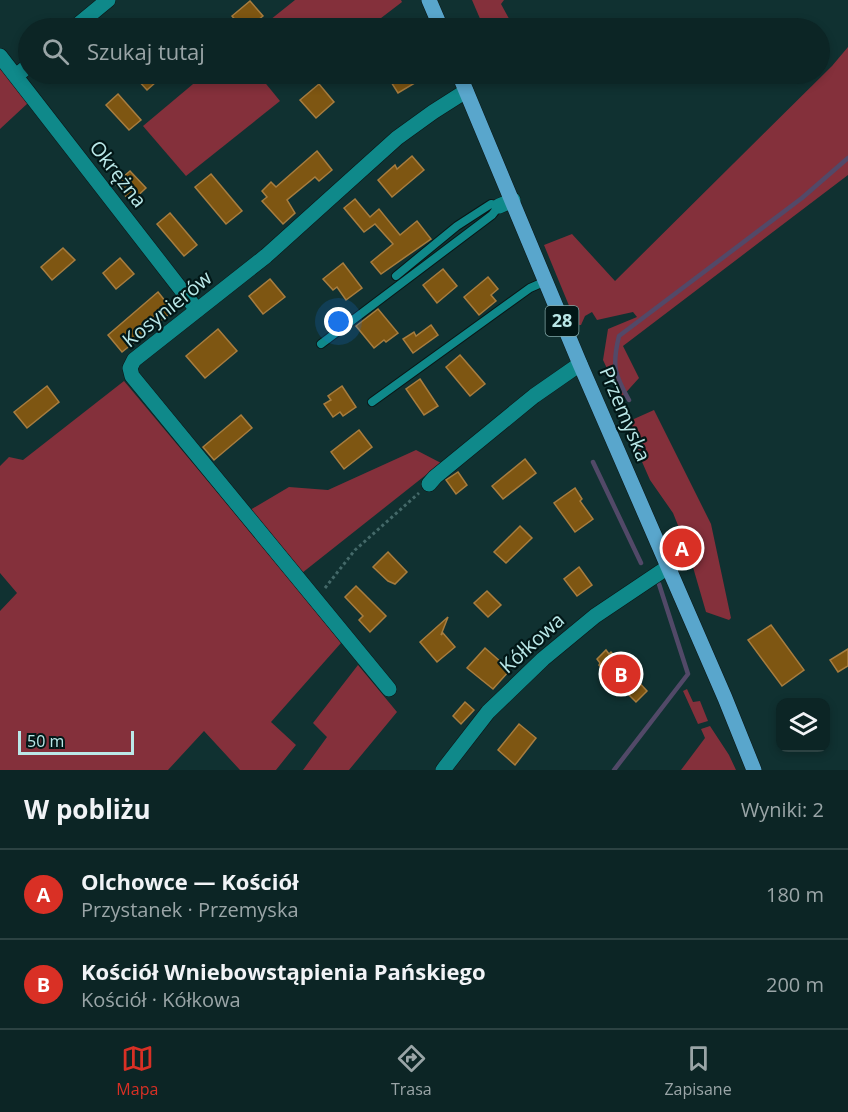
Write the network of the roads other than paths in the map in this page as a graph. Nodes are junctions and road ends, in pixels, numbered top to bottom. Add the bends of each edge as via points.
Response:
1 (108, 0) edge
2 (429, 0) edge
3 (86, 18) edge
4 (437, 18) edge
5 (0, 56) edge
6 (16, 76) joint
7 (18, 79) edge
8 (22, 84) edge
9 (463, 84) edge
10 (466, 91) junction
11 (506, 203) junction
12 (396, 276) dead end
13 (546, 281) junction
14 (197, 310) junction
15 (321, 345) dead end
16 (580, 364) junction
17 (372, 402) dead end
18 (429, 484) road end
19 (668, 567) junction
20 (389, 689) dead end
21 (753, 769) edge
22 (443, 770) edge

1 - 3 street
2 - 4 main road
5 - 6 street, Okrężna
6 - 7 street, Okrężna
8 - 14 street, Okrężna
9 - 10 main road, Przemyska / 28
10 - 11 main road, Przemyska / 28
10 - 14 street, Kosynierów via 398,138 266,256
11 - 12 lane via 491,204 457,226
11 - 13 main road, Przemyska / 28
11 - 15 lane
13 - 16 main road, Przemyska / 28
13 - 17 lane via 530,288
14 - 20 street, Kosynierów via 134,360 132,376
16 - 18 street via 515,410
16 - 19 main road, Przemyska / 28
19 - 21 main road, Przemyska / 28
19 - 22 street, Kółkowa via 595,616 543,659 488,712

